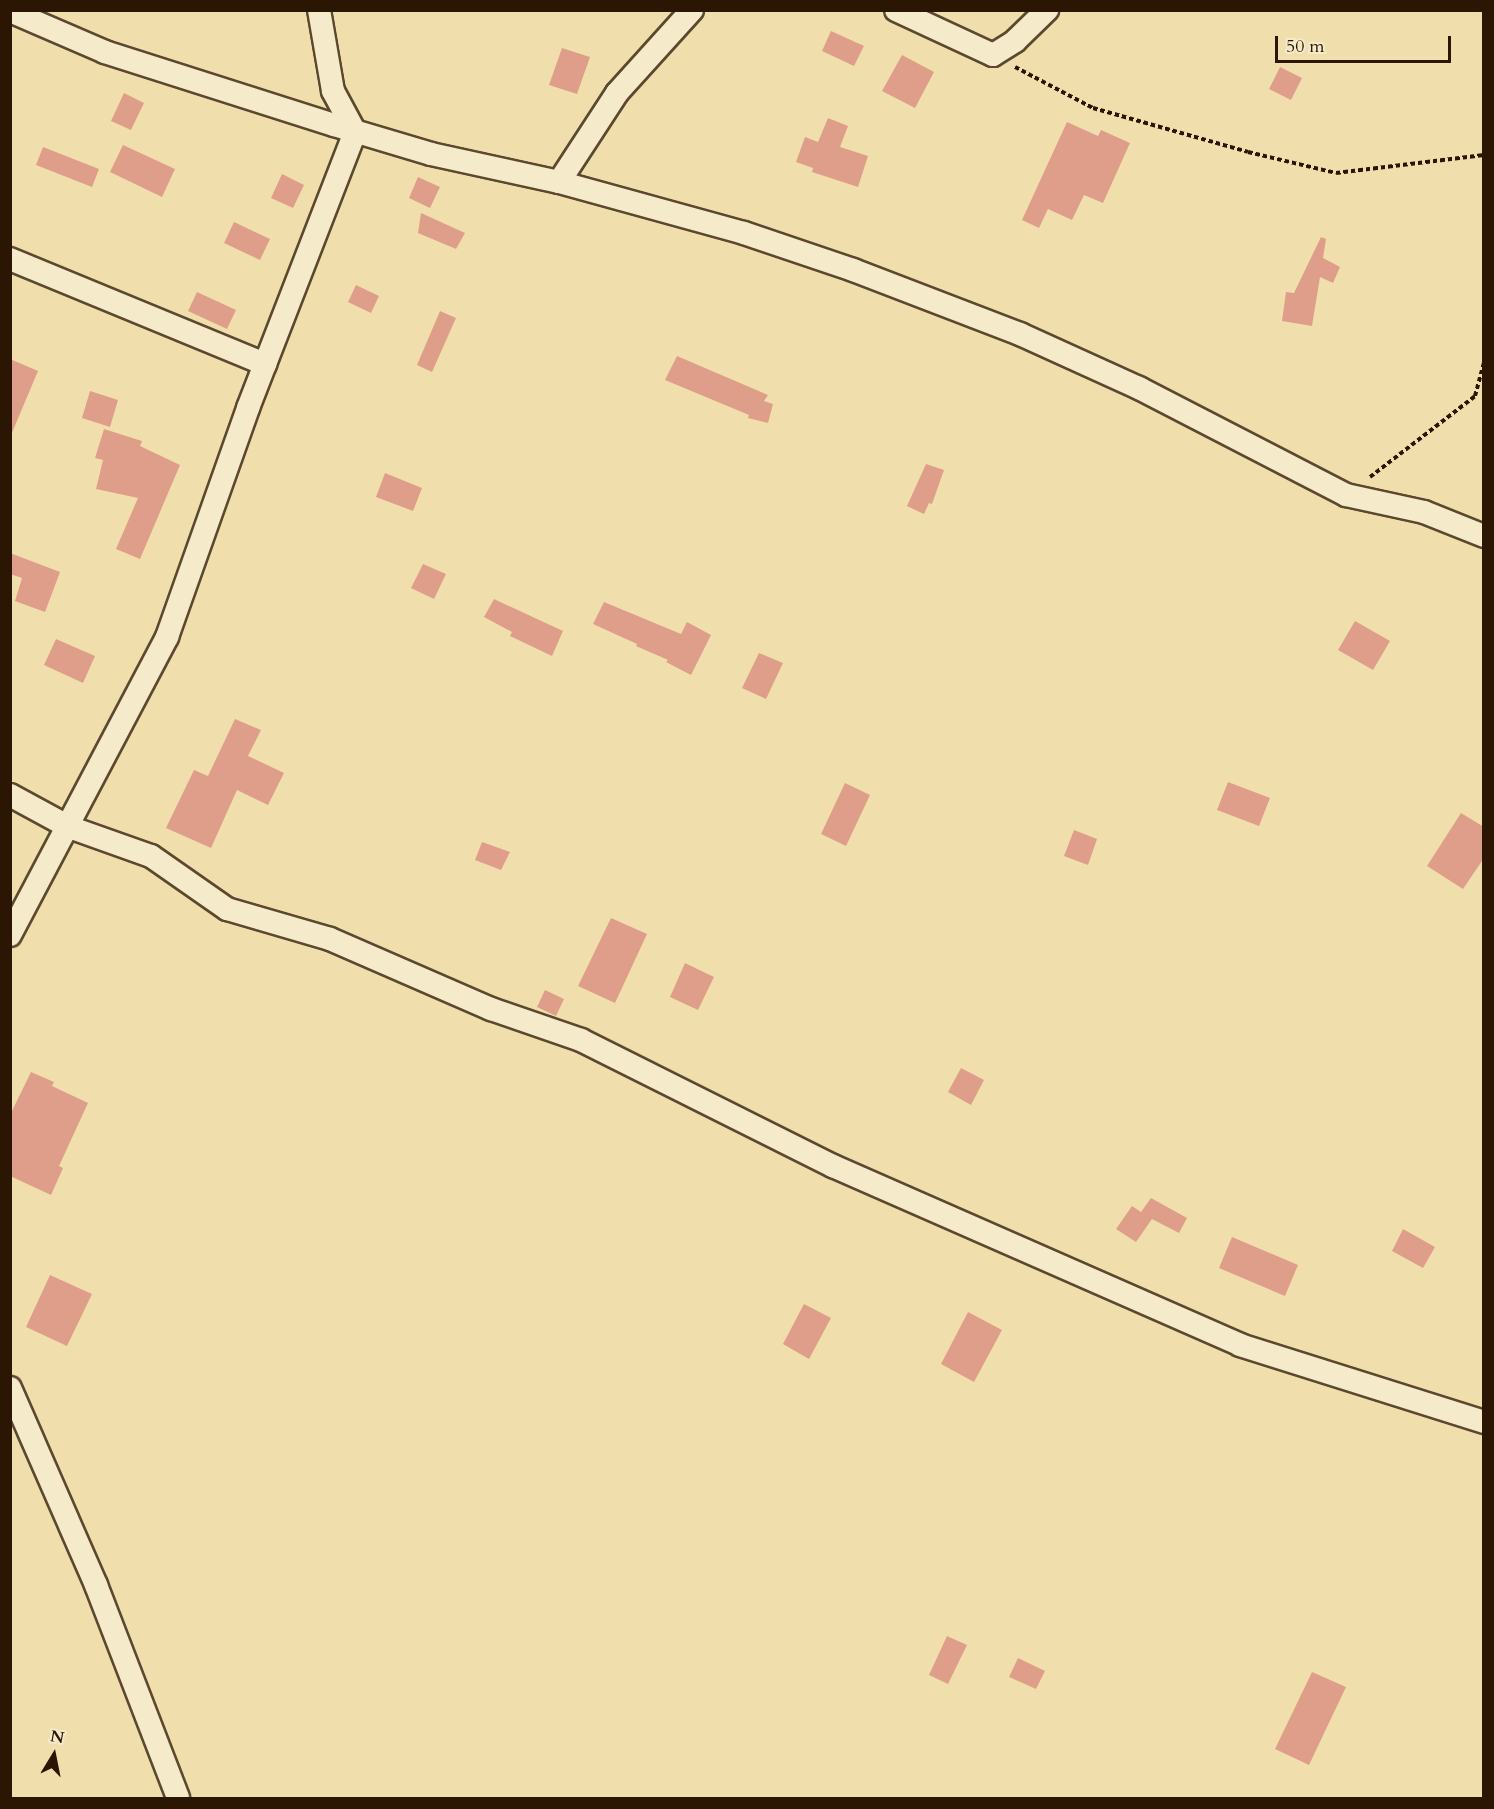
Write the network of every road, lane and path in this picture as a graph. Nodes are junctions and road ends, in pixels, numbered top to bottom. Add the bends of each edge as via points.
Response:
1 (320, 10) edge
2 (692, 10) edge
3 (896, 10) edge
4 (1047, 10) edge
5 (10, 11) edge
6 (993, 55) junction
7 (355, 132) junction
8 (1484, 155) edge
9 (559, 182) junction
10 (10, 259) edge
11 (1484, 362) edge
12 (265, 364) junction
13 (1346, 495) junction
14 (1484, 536) edge
15 (10, 795) edge
16 (69, 827) junction
17 (10, 935) edge
18 (10, 1388) edge
19 (1484, 1422) edge
20 (178, 1798) edge

1 - 7 street via 333,91
2 - 9 street via 618,93
3 - 6 street
4 - 6 street via 1015,41
5 - 7 street via 105,52
6 - 8 path via 1093,108 1248,152 1336,172
7 - 9 street via 431,154
7 - 12 street
9 - 13 street via 777,244 1020,334 1139,388
10 - 12 street
11 - 13 path via 1475,396
12 - 16 street via 166,637
13 - 14 street via 1424,512
15 - 16 street
16 - 17 street
16 - 19 street via 150,856 227,909 330,939 491,1009 581,1040 833,1166 1240,1345
18 - 20 street via 96,1585

